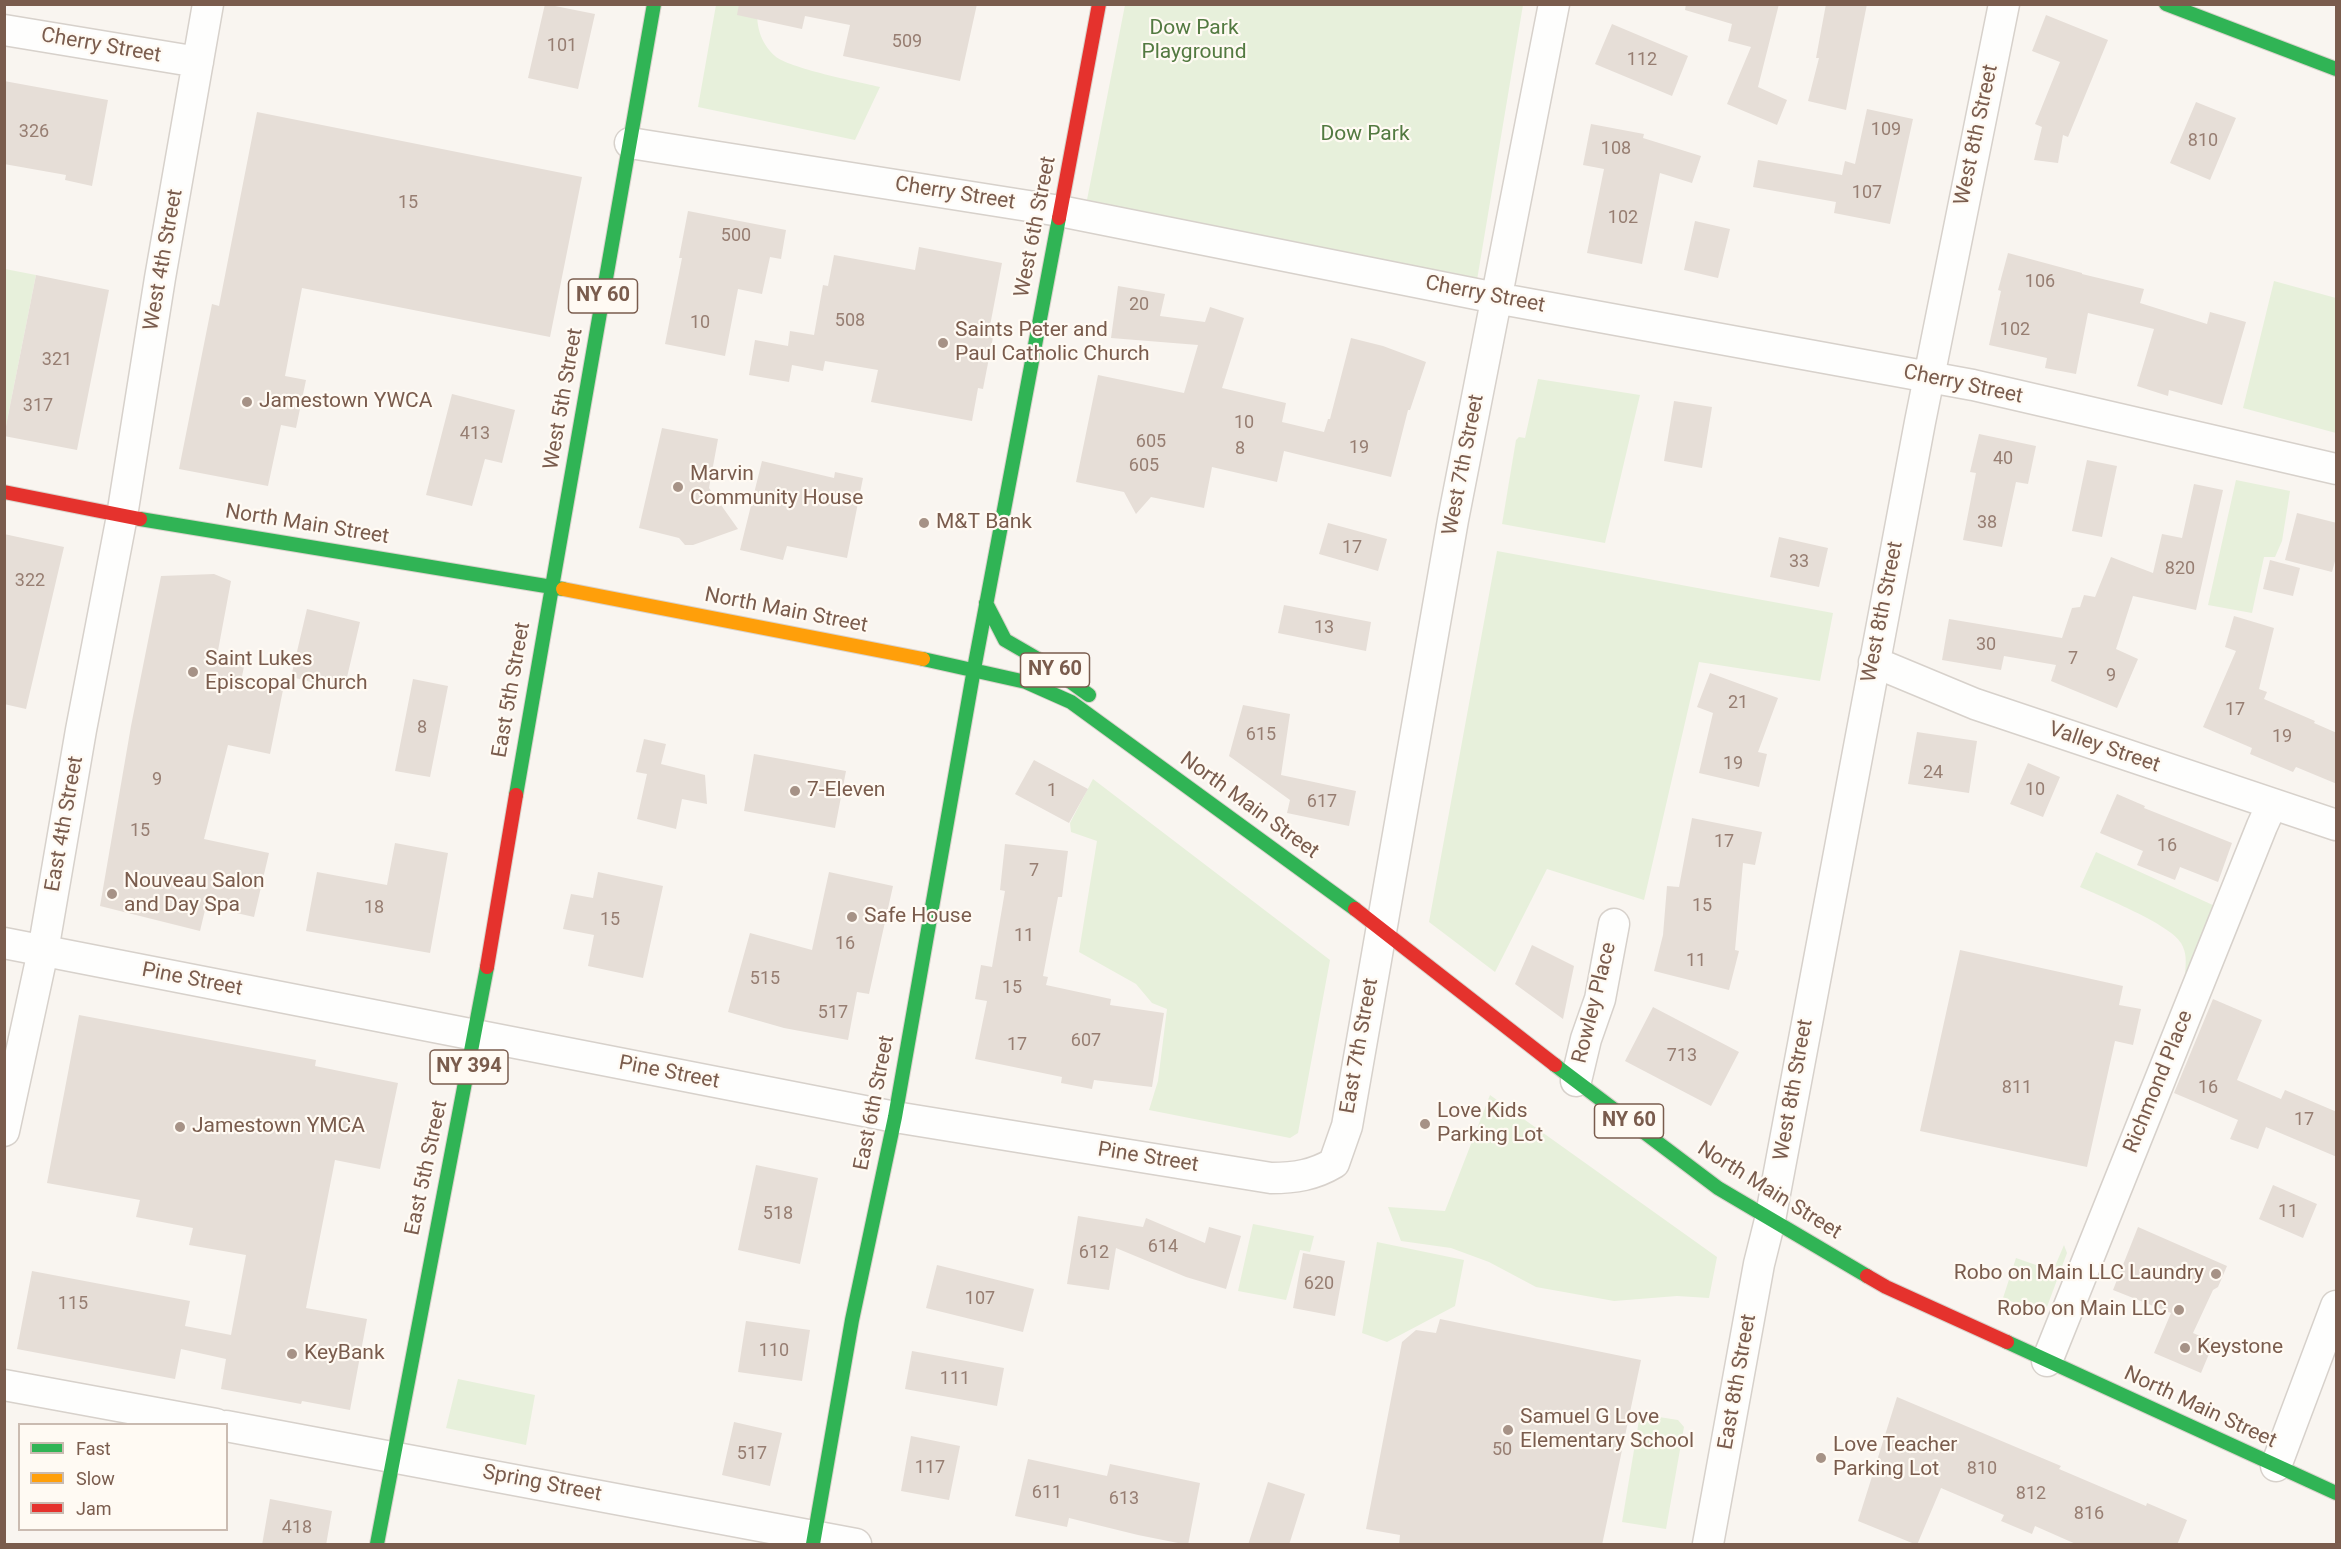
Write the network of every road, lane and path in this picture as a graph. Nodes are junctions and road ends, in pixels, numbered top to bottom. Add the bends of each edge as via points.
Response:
1 (208, 4) edge
2 (654, 4) edge
3 (1099, 4) edge
4 (1554, 4) edge
5 (2004, 4) edge
6 (2166, 4) edge
7 (4, 30) edge
8 (198, 62) junction
9 (2337, 69) edge
10 (630, 143) junction
11 (1060, 211) junction
12 (1497, 298) junction
13 (1929, 377) junction
14 (2337, 469) edge
15 (4, 492) edge
16 (122, 516) junction
17 (552, 587) junction
18 (986, 603) junction
19 (1874, 662) junction
20 (974, 669) junction
21 (1096, 700) dead end
22 (1122, 719) dead end
23 (1117, 736) junction
24 (2272, 804) junction
25 (2337, 825) edge
26 (1614, 924) dead end
27 (1380, 927) junction
28 (4, 943) edge
29 (43, 951) junction
30 (475, 1036) junction
31 (1576, 1081) junction
32 (895, 1117) junction
33 (4, 1131) edge
34 (1334, 1163) joint
35 (1770, 1220) junction
36 (2337, 1306) edge
37 (2047, 1361) junction
38 (4, 1385) edge
39 (205, 1423) edge
40 (228, 1426) edge
41 (393, 1456) junction
42 (2276, 1466) junction
43 (2337, 1493) edge
44 (814, 1540) edge
45 (377, 1545) edge
46 (856, 1545) edge
47 (1708, 1545) edge

1 - 8 street, West 4th Street
2 - 10 main road, West 5th Street / NY 60
3 - 11 main road, West 6th Street
4 - 12 street, West 7th Street
5 - 13 street, West 8th Street
6 - 9 main road
7 - 8 street, Cherry Street
8 - 16 street, West 4th Street
10 - 11 street, Cherry Street
10 - 17 main road, West 5th Street / NY 60
11 - 12 street, Cherry Street
11 - 18 main road, West 6th Street
12 - 13 street, Cherry Street
12 - 27 street, West 7th Street
13 - 14 street, Cherry Street
13 - 19 street, West 8th Street
15 - 16 main road, North Main Street
16 - 17 main road, North Main Street
16 - 29 street, East 4th Street
17 - 20 main road, North Main Street / NY 60
17 - 30 main road, East 5th Street / NY 394
18 - 20 main road, West 6th Street
18 - 21 main road, NY 60 via 1005,640
19 - 24 street, Valley Street via 1975,704
19 - 35 street, West 8th Street
20 - 23 main road, North Main Street / NY 60 via 1026,681 1071,702
20 - 32 main road, East 6th Street
22 - 23 main road
23 - 27 main road, North Main Street / NY 60
24 - 25 street, Valley Street
24 - 37 street, Richmond Place
26 - 31 street, Rowley Place via 1600,999
27 - 31 main road, North Main Street / NY 60
27 - 34 street, East 7th Street via 1347,1126
28 - 29 street, Pine Street
29 - 30 street, Pine Street
29 - 33 street, East 4th Street
30 - 32 street, Pine Street
30 - 41 main road, East 5th Street / NY 394
31 - 35 main road, North Main Street / NY 60 via 1718,1188
32 - 34 street, Pine Street via 1271,1178 1298,1178
32 - 44 main road, East 6th Street via 852,1320
35 - 37 main road, North Main Street / NY 60 via 1886,1287
35 - 47 street, East 8th Street
36 - 42 street
37 - 42 main road, North Main Street / NY 60
38 - 39 street
40 - 41 street, Spring Street
41 - 44 street, Spring Street
41 - 45 main road, East 5th Street / NY 394
42 - 43 main road, North Main Street / NY 60
44 - 46 street, Spring Street

